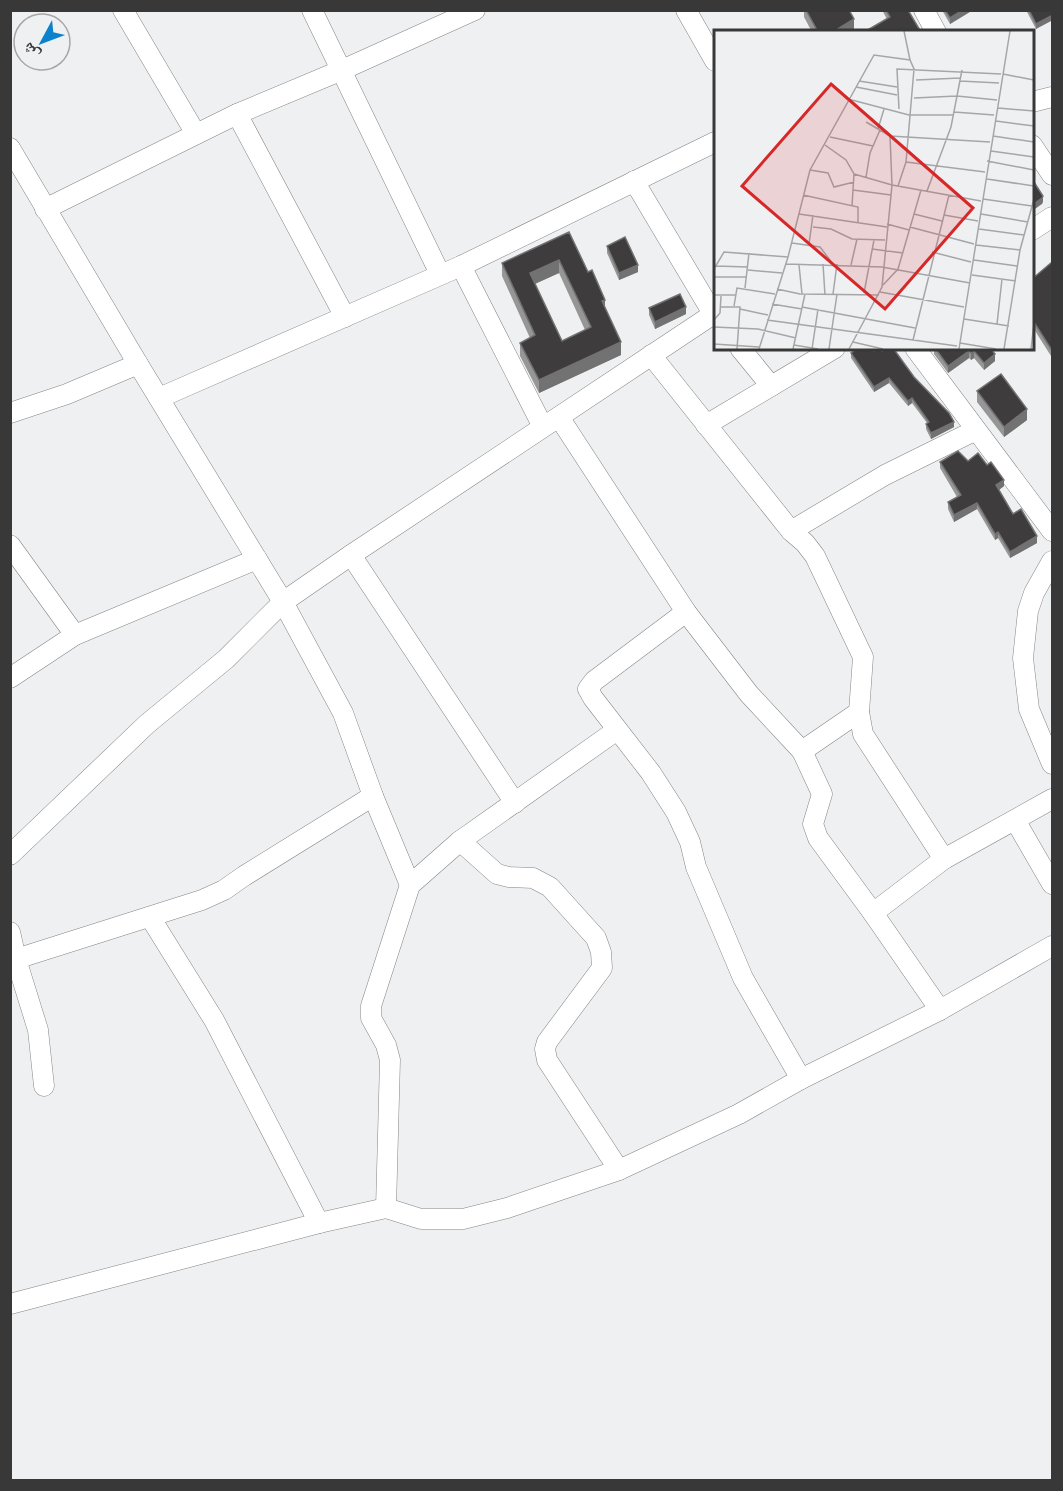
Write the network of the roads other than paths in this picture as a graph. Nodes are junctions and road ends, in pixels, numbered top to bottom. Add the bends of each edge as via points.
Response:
1 (123, 10) edge
2 (312, 10) edge
3 (686, 10) edge
4 (924, 10) edge
5 (473, 11) edge
6 (935, 30) edge
7 (714, 59) edge
8 (342, 70) junction
9 (1053, 97) edge
10 (1033, 102) edge
11 (237, 114) junction
12 (196, 134) junction
13 (714, 142) edge
14 (1033, 146) edge
15 (10, 148) edge
16 (1053, 175) edge
17 (634, 182) junction
18 (45, 209) junction
19 (1053, 217) edge
20 (1033, 229) edge
21 (461, 266) junction
22 (440, 274) junction
23 (714, 315) edge
24 (345, 317) junction
25 (742, 350) edge
26 (832, 350) edge
27 (916, 350) edge
28 (651, 355) junction
29 (138, 364) junction
30 (771, 386) junction
31 (159, 398) junction
32 (10, 413) edge
33 (559, 417) junction
34 (706, 425) junction
35 (543, 427) junction
36 (976, 430) junction
37 (1049, 519) edge
38 (790, 531) junction
39 (10, 545) edge
40 (351, 555) junction
41 (257, 559) junction
42 (1053, 561) edge
43 (283, 602) junction
44 (686, 612) junction
45 (75, 635) junction
46 (10, 678) edge
47 (859, 711) junction
48 (617, 729) junction
49 (801, 751) junction
50 (1053, 764) edge
51 (373, 796) junction
52 (1053, 799) edge
53 (515, 803) junction
54 (1015, 820) junction
55 (460, 841) junction
56 (10, 855) edge
57 (944, 860) junction
58 (1053, 884) edge
59 (410, 885) junction
60 (873, 913) junction
61 (150, 916) junction
62 (10, 932) edge
63 (1053, 946) edge
64 (16, 970) edge
65 (940, 1010) junction
66 (801, 1079) junction
67 (44, 1086) dead end
68 (619, 1170) junction
69 (386, 1208) junction
70 (320, 1223) junction
71 (10, 1304) edge

1 - 12 street
2 - 8 street
3 - 7 street
4 - 6 street
5 - 8 street
8 - 11 street
8 - 22 street
9 - 10 street
11 - 12 street
11 - 24 street
12 - 18 street
13 - 17 street
14 - 16 street
15 - 18 street
17 - 21 street
17 - 23 street
18 - 29 street
19 - 20 street
21 - 22 street
21 - 35 street
22 - 24 street
23 - 28 street
24 - 31 street
25 - 30 street
26 - 30 street
27 - 36 street
28 - 33 street
28 - 34 street
29 - 31 street
29 - 32 street
30 - 34 street
31 - 41 street
33 - 35 street
33 - 44 street
34 - 38 street
35 - 40 street
36 - 37 street
36 - 38 street via 885,475
38 - 47 street via 815,556 863,657
39 - 45 street
40 - 43 street
40 - 53 street
41 - 43 street
41 - 45 street
42 - 50 street via 1028,611 1023,658 1029,709
43 - 51 street via 343,713
43 - 56 street via 226,659 147,724
44 - 48 street via 588,688
44 - 49 street via 749,694
45 - 46 street
47 - 49 street
47 - 57 street via 863,734
48 - 53 street
48 - 66 street via 676,812 743,978
49 - 60 street via 822,794 813,824 818,838
51 - 59 street
51 - 61 street via 224,890
52 - 54 street
53 - 55 street
54 - 57 street
54 - 58 street
55 - 59 street
55 - 68 street via 497,874 533,878 550,887 596,938 602,968 545,1049 547,1059
57 - 60 street
59 - 69 street via 370,1006 371,1018 390,1060
60 - 65 street
61 - 64 street
61 - 70 street via 214,1020
62 - 64 street
63 - 65 street
64 - 67 street via 38,1030
65 - 66 street
66 - 68 street via 739,1114
68 - 69 street via 463,1219 421,1220
69 - 70 street
70 - 71 street

